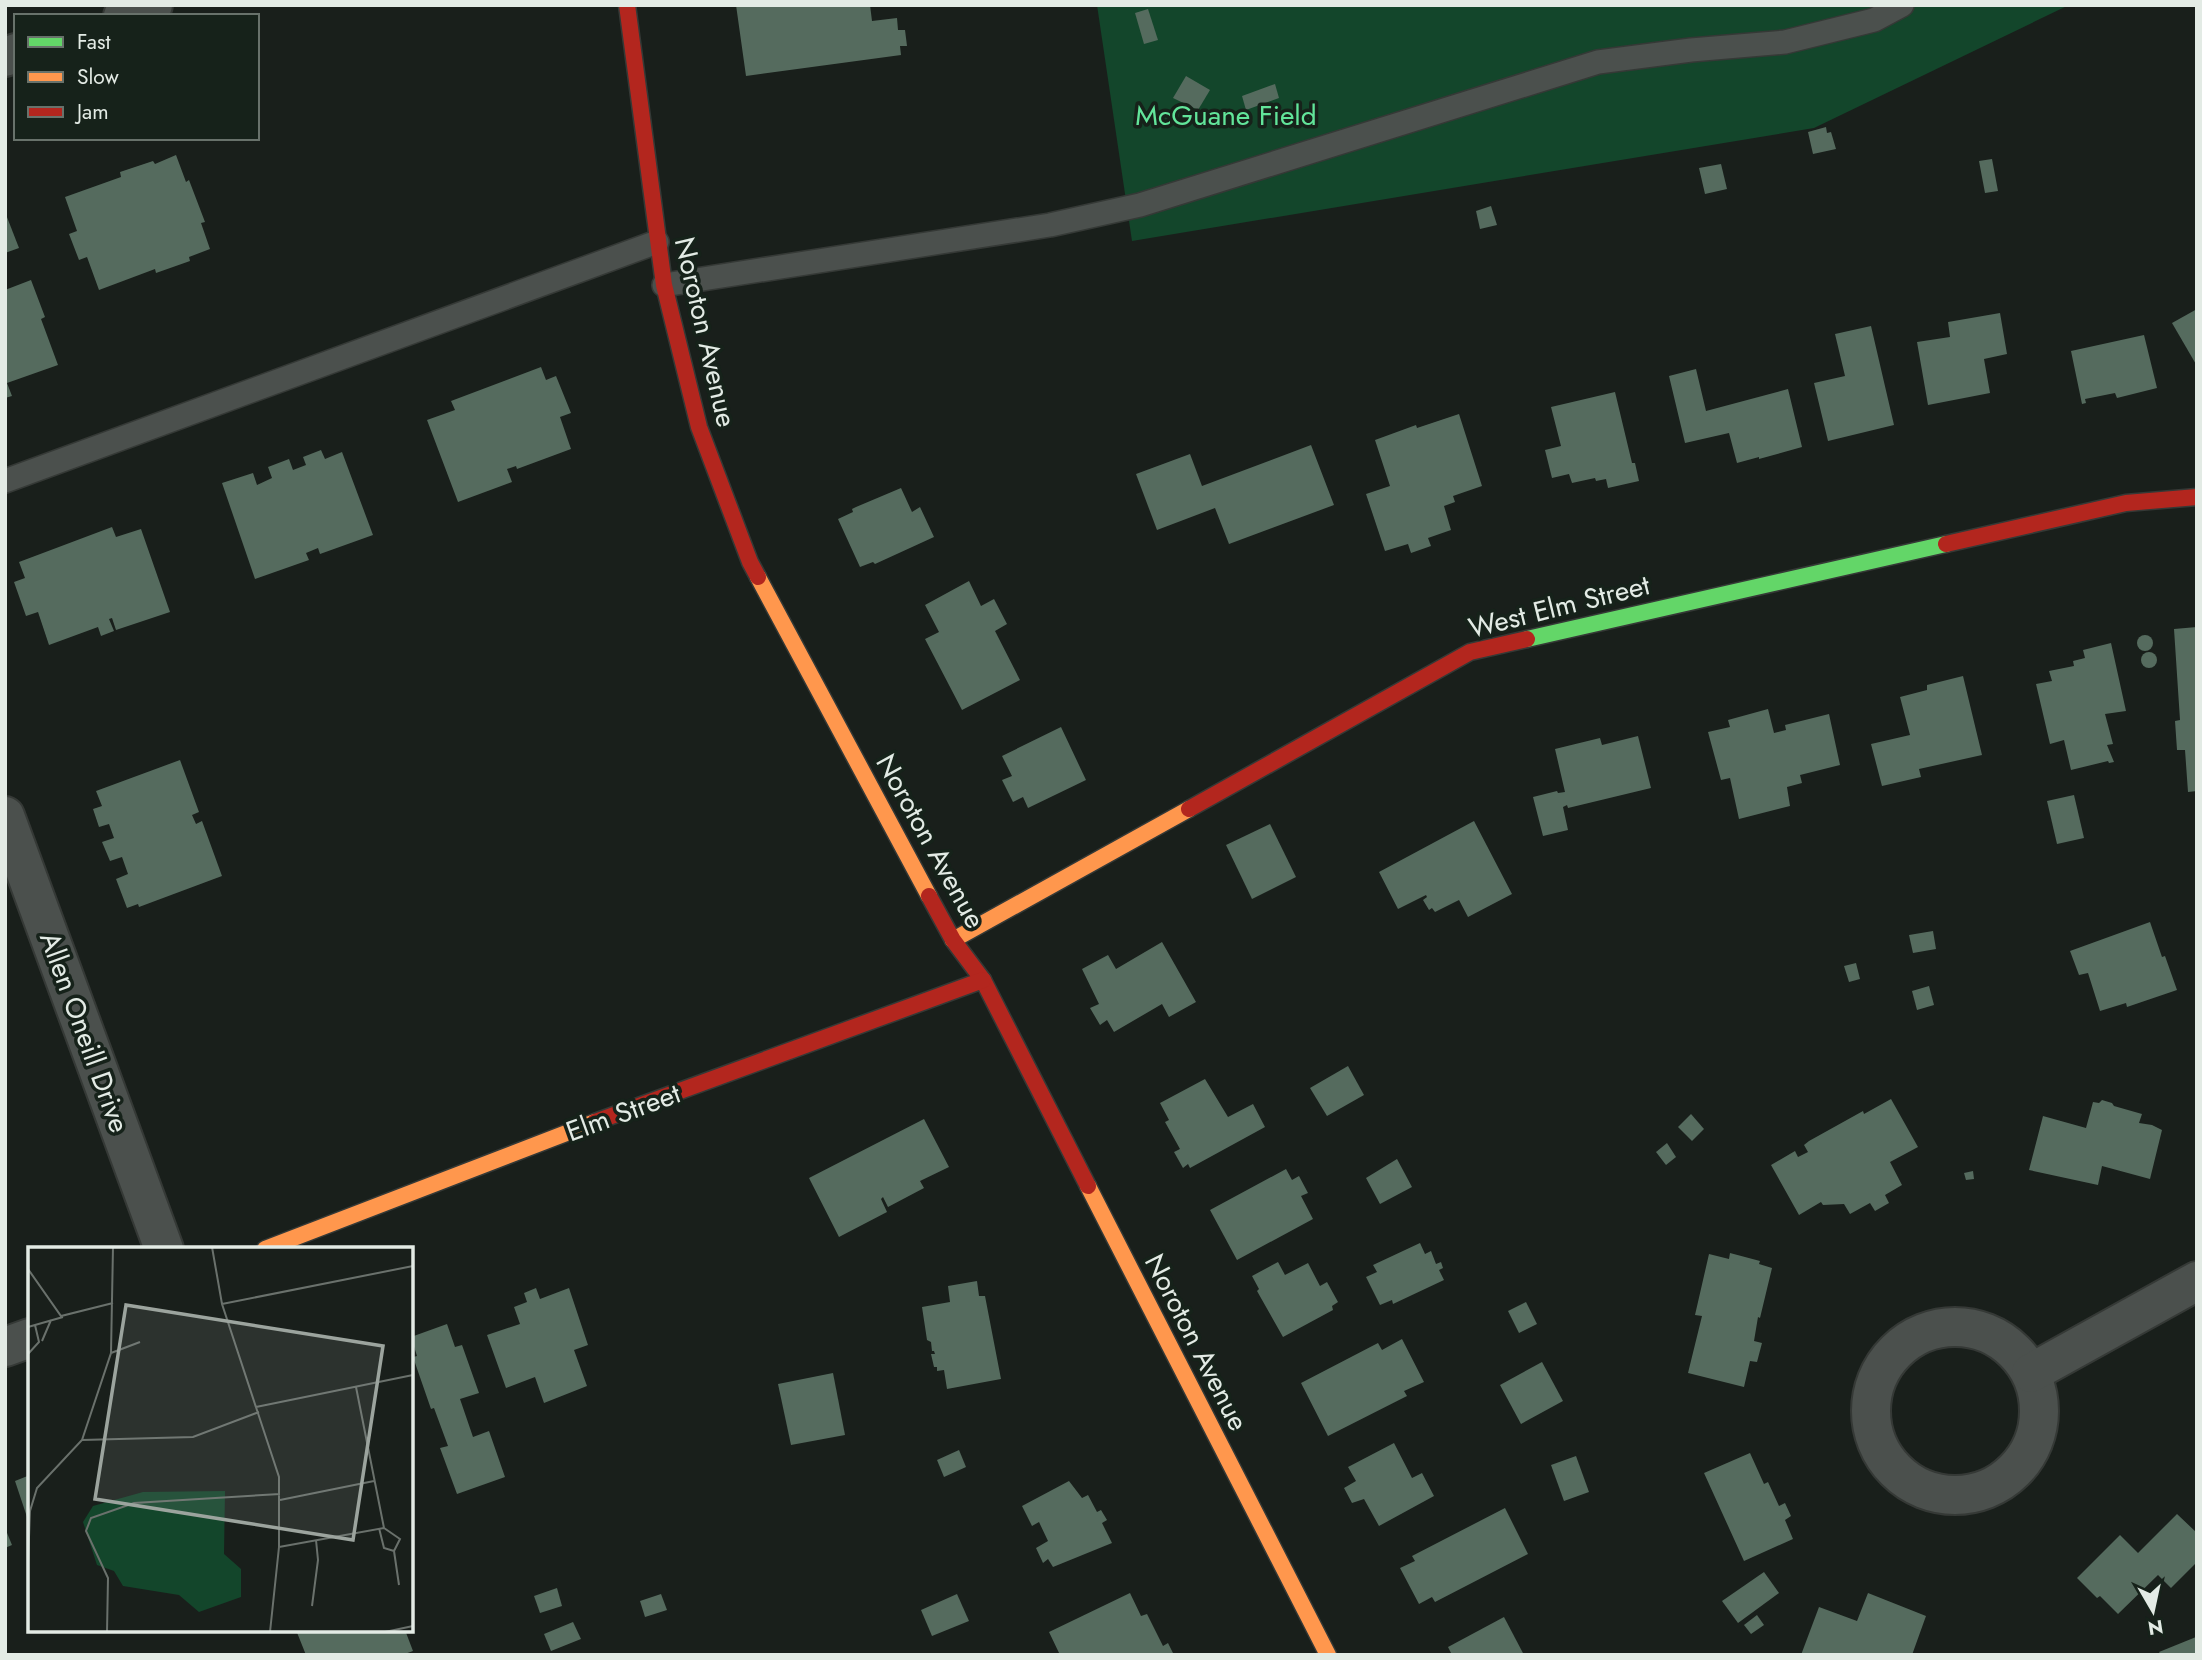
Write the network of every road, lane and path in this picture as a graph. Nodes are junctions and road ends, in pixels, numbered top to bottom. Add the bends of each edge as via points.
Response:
1 (153, 5) edge
2 (626, 5) edge
3 (1902, 5) edge
4 (128, 14) edge
5 (657, 242) junction
6 (664, 285) junction
7 (5, 481) edge
8 (2197, 497) edge
9 (5, 816) edge
10 (953, 940) junction
11 (983, 980) junction
12 (163, 1247) edge
13 (270, 1247) edge
14 (2197, 1281) edge
15 (28, 1339) edge
16 (5, 1348) edge
17 (2031, 1373) junction
18 (1328, 1655) edge

1 - 4 street
2 - 5 street, Noroton Avenue
3 - 6 lane via 1874,20 1785,42 1598,62 1140,205 1050,225
5 - 6 street, Noroton Avenue
5 - 7 lane
6 - 10 street, Noroton Avenue via 699,427 750,562
8 - 10 street, West Elm Street via 2126,503 1470,652
9 - 12 street, Allen Oneill Drive
10 - 11 street, Noroton Avenue
11 - 13 street, Elm Street
11 - 18 street, Noroton Avenue
14 - 17 street
15 - 16 street
17 - 17 street via 2011,1347 1982,1331 1949,1327 1917,1336 1891,1356 1874,1385 1871,1418 1880,1450 1900,1476 1929,1492 1962,1496 1994,1487 2020,1467 2036,1438 2040,1405

